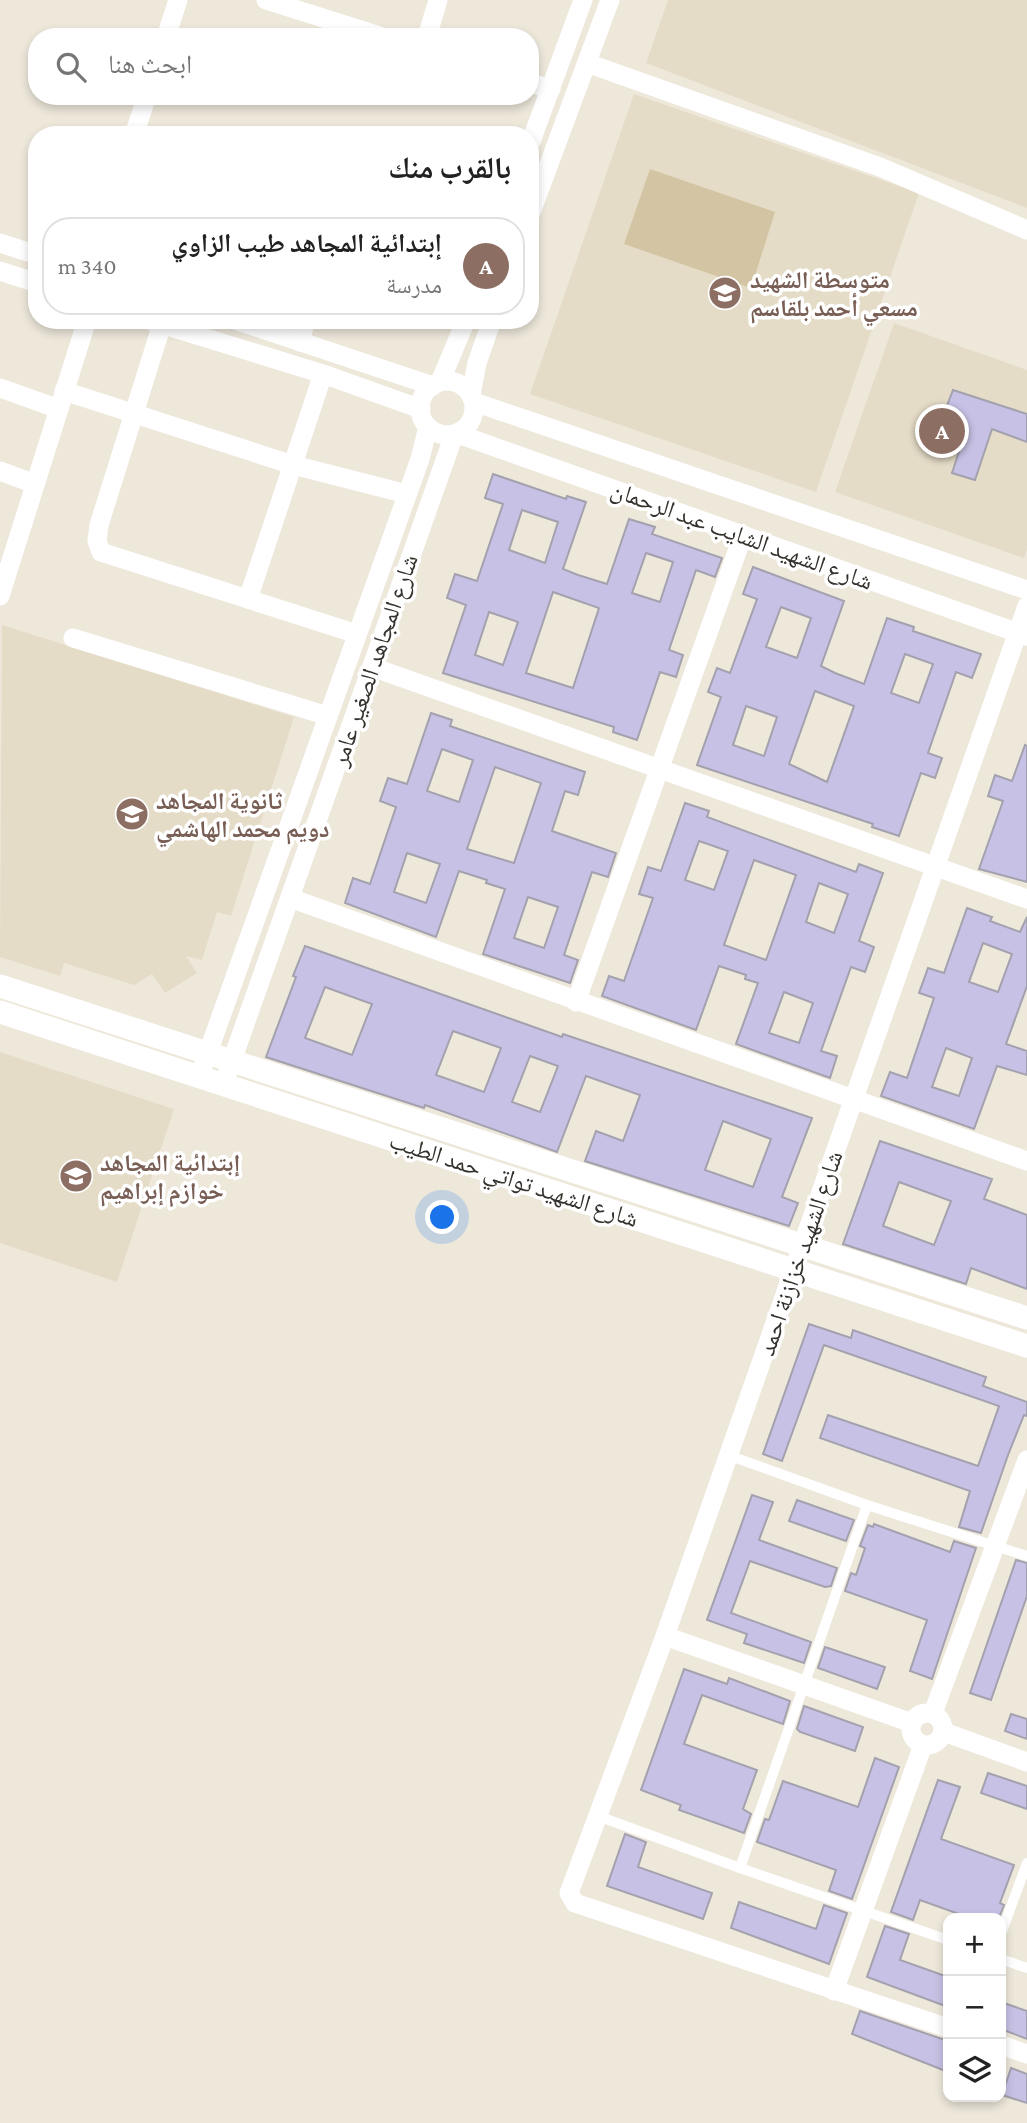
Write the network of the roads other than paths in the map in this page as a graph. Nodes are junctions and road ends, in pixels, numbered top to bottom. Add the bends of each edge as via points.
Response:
1 (178, 0) edge
2 (266, 0) edge
3 (438, 0) edge
4 (610, 0) edge
5 (580, 1) edge
6 (299, 5) edge
7 (169, 28) edge
8 (359, 28) edge
9 (430, 28) edge
10 (587, 63) junction
11 (539, 86) edge
12 (551, 89) junction
13 (144, 105) edge
14 (137, 126) edge
15 (537, 126) edge
16 (539, 191) edge
17 (1027, 230) edge
18 (0, 243) edge
19 (28, 252) edge
20 (0, 271) edge
21 (28, 280) edge
22 (84, 329) edge
23 (154, 329) edge
24 (178, 329) edge
25 (261, 329) edge
26 (304, 329) edge
27 (462, 329) edge
28 (489, 329) edge
29 (300, 342) junction
30 (323, 374) junction
31 (436, 384) junction
32 (0, 388) edge
33 (472, 399) junction
34 (62, 400) junction
35 (135, 415) junction
36 (424, 418) junction
37 (456, 434) junction
38 (293, 465) junction
39 (0, 471) edge
40 (36, 484) junction
41 (407, 494) junction
42 (743, 535) junction
43 (7, 551) edge
44 (1027, 590) edge
45 (0, 596) edge
46 (248, 599) junction
47 (1027, 606) edge
48 (357, 634) junction
49 (1022, 635) edge
50 (73, 638) dead end
51 (372, 667) junction
52 (328, 716) junction
53 (659, 768) junction
54 (937, 866) junction
55 (290, 898) junction
56 (1027, 900) edge
57 (0, 986) edge
58 (576, 1002) junction
59 (0, 1012) edge
60 (208, 1053) junction
61 (232, 1060) junction
62 (200, 1075) junction
63 (224, 1083) junction
64 (854, 1101) junction
65 (1027, 1161) edge
66 (803, 1244) junction
67 (794, 1271) junction
68 (1027, 1318) edge
69 (1027, 1346) edge
70 (728, 1455) junction
71 (1027, 1460) edge
72 (867, 1505) junction
73 (996, 1544) junction
74 (1027, 1556) edge
75 (665, 1636) junction
76 (804, 1685) junction
77 (933, 1713) junction
78 (912, 1723) junction
79 (944, 1732) junction
80 (923, 1745) junction
81 (1027, 1762) edge
82 (598, 1816) junction
83 (1027, 1863) edge
84 (740, 1868) junction
85 (864, 1909) junction
86 (1006, 1920) edge
87 (943, 1938) edge
88 (1006, 1961) edge
89 (1027, 1968) edge
90 (834, 1991) junction
91 (943, 2026) edge
92 (1006, 2047) edge
93 (1027, 2054) edge

1 - 7 street
2 - 6 street
3 - 9 street
4 - 10 street
5 - 12 street
6 - 8 street
10 - 16 street
10 - 17 street via 880,167
11 - 12 street
12 - 15 street
13 - 14 street
18 - 19 street
20 - 21 street
22 - 34 street
23 - 35 street
24 - 30 street
25 - 29 street
26 - 29 street
27 - 31 street
28 - 33 street via 477,363
29 - 31 street
30 - 36 street
30 - 38 street
31 - 33 street via 458,383
31 - 36 street via 426,392
32 - 34 street
33 - 37 street via 470,424
33 - 44 street, شارع الشهيد الشايب عبد الرحمان
34 - 35 street
34 - 40 street
35 - 38 street
35 - 46 street via 99,525 101,552
36 - 37 street via 444,435
36 - 41 street, شارع المجاهد الصغير عامر
37 - 42 street, شارع الشهيد الشايب عبد الرحمان
37 - 51 street, شارع المجاهد الصغير عامر
38 - 41 street
38 - 46 street
39 - 40 street
40 - 43 street
41 - 48 street, شارع المجاهد الصغير عامر
42 - 49 street, شارع الشهيد الشايب عبد الرحمان
42 - 53 street
43 - 45 street
46 - 48 street
47 - 49 street, شارع الشهيد خزازنة احمد
48 - 52 street, شارع المجاهد الصغير عامر
49 - 54 street, شارع الشهيد خزازنة احمد
50 - 52 street
51 - 53 street
51 - 55 street, شارع المجاهد الصغير عامر
52 - 60 street, شارع المجاهد الصغير عامر
53 - 54 street
53 - 58 street
54 - 56 street
54 - 64 street, شارع الشهيد خزازنة احمد
55 - 58 street
55 - 61 street, شارع المجاهد الصغير عامر
57 - 60 street, شارع الشهيد تواتي حمد الطيب
58 - 64 street
59 - 62 street, شارع الشهيد تواتي حمد الطيب
60 - 61 street, شارع الشهيد تواتي حمد الطيب
60 - 62 street, شارع المجاهد الصغير عامر
61 - 63 street, شارع المجاهد الصغير عامر
61 - 66 street, شارع الشهيد تواتي حمد الطيب
62 - 63 street, شارع الشهيد تواتي حمد الطيب
63 - 67 street, شارع الشهيد تواتي حمد الطيب
64 - 65 street
64 - 66 street, شارع الشهيد خزازنة احمد
66 - 67 street, شارع الشهيد خزازنة احمد
66 - 68 street, شارع الشهيد تواتي حمد الطيب
67 - 69 street, شارع الشهيد تواتي حمد الطيب
67 - 70 street, شارع الشهيد خزازنة احمد
70 - 72 lane
70 - 75 street, شارع الشهيد خزازنة احمد
71 - 73 street
72 - 73 lane
72 - 76 lane
73 - 74 lane
73 - 77 street
75 - 76 street
75 - 82 street, شارع الشهيد خزازنة احمد
76 - 78 street
76 - 84 lane
77 - 78 street via 920,1714
77 - 79 street via 942,1721
78 - 80 street via 912,1737
79 - 80 street via 940,1741
79 - 81 street
80 - 85 street
82 - 84 lane
82 - 90 street, شارع الشهيد خزازنة احمد via 569,1893 575,1903
83 - 86 lane
84 - 85 lane
85 - 87 lane
85 - 90 street
88 - 89 lane
90 - 91 street
92 - 93 street

